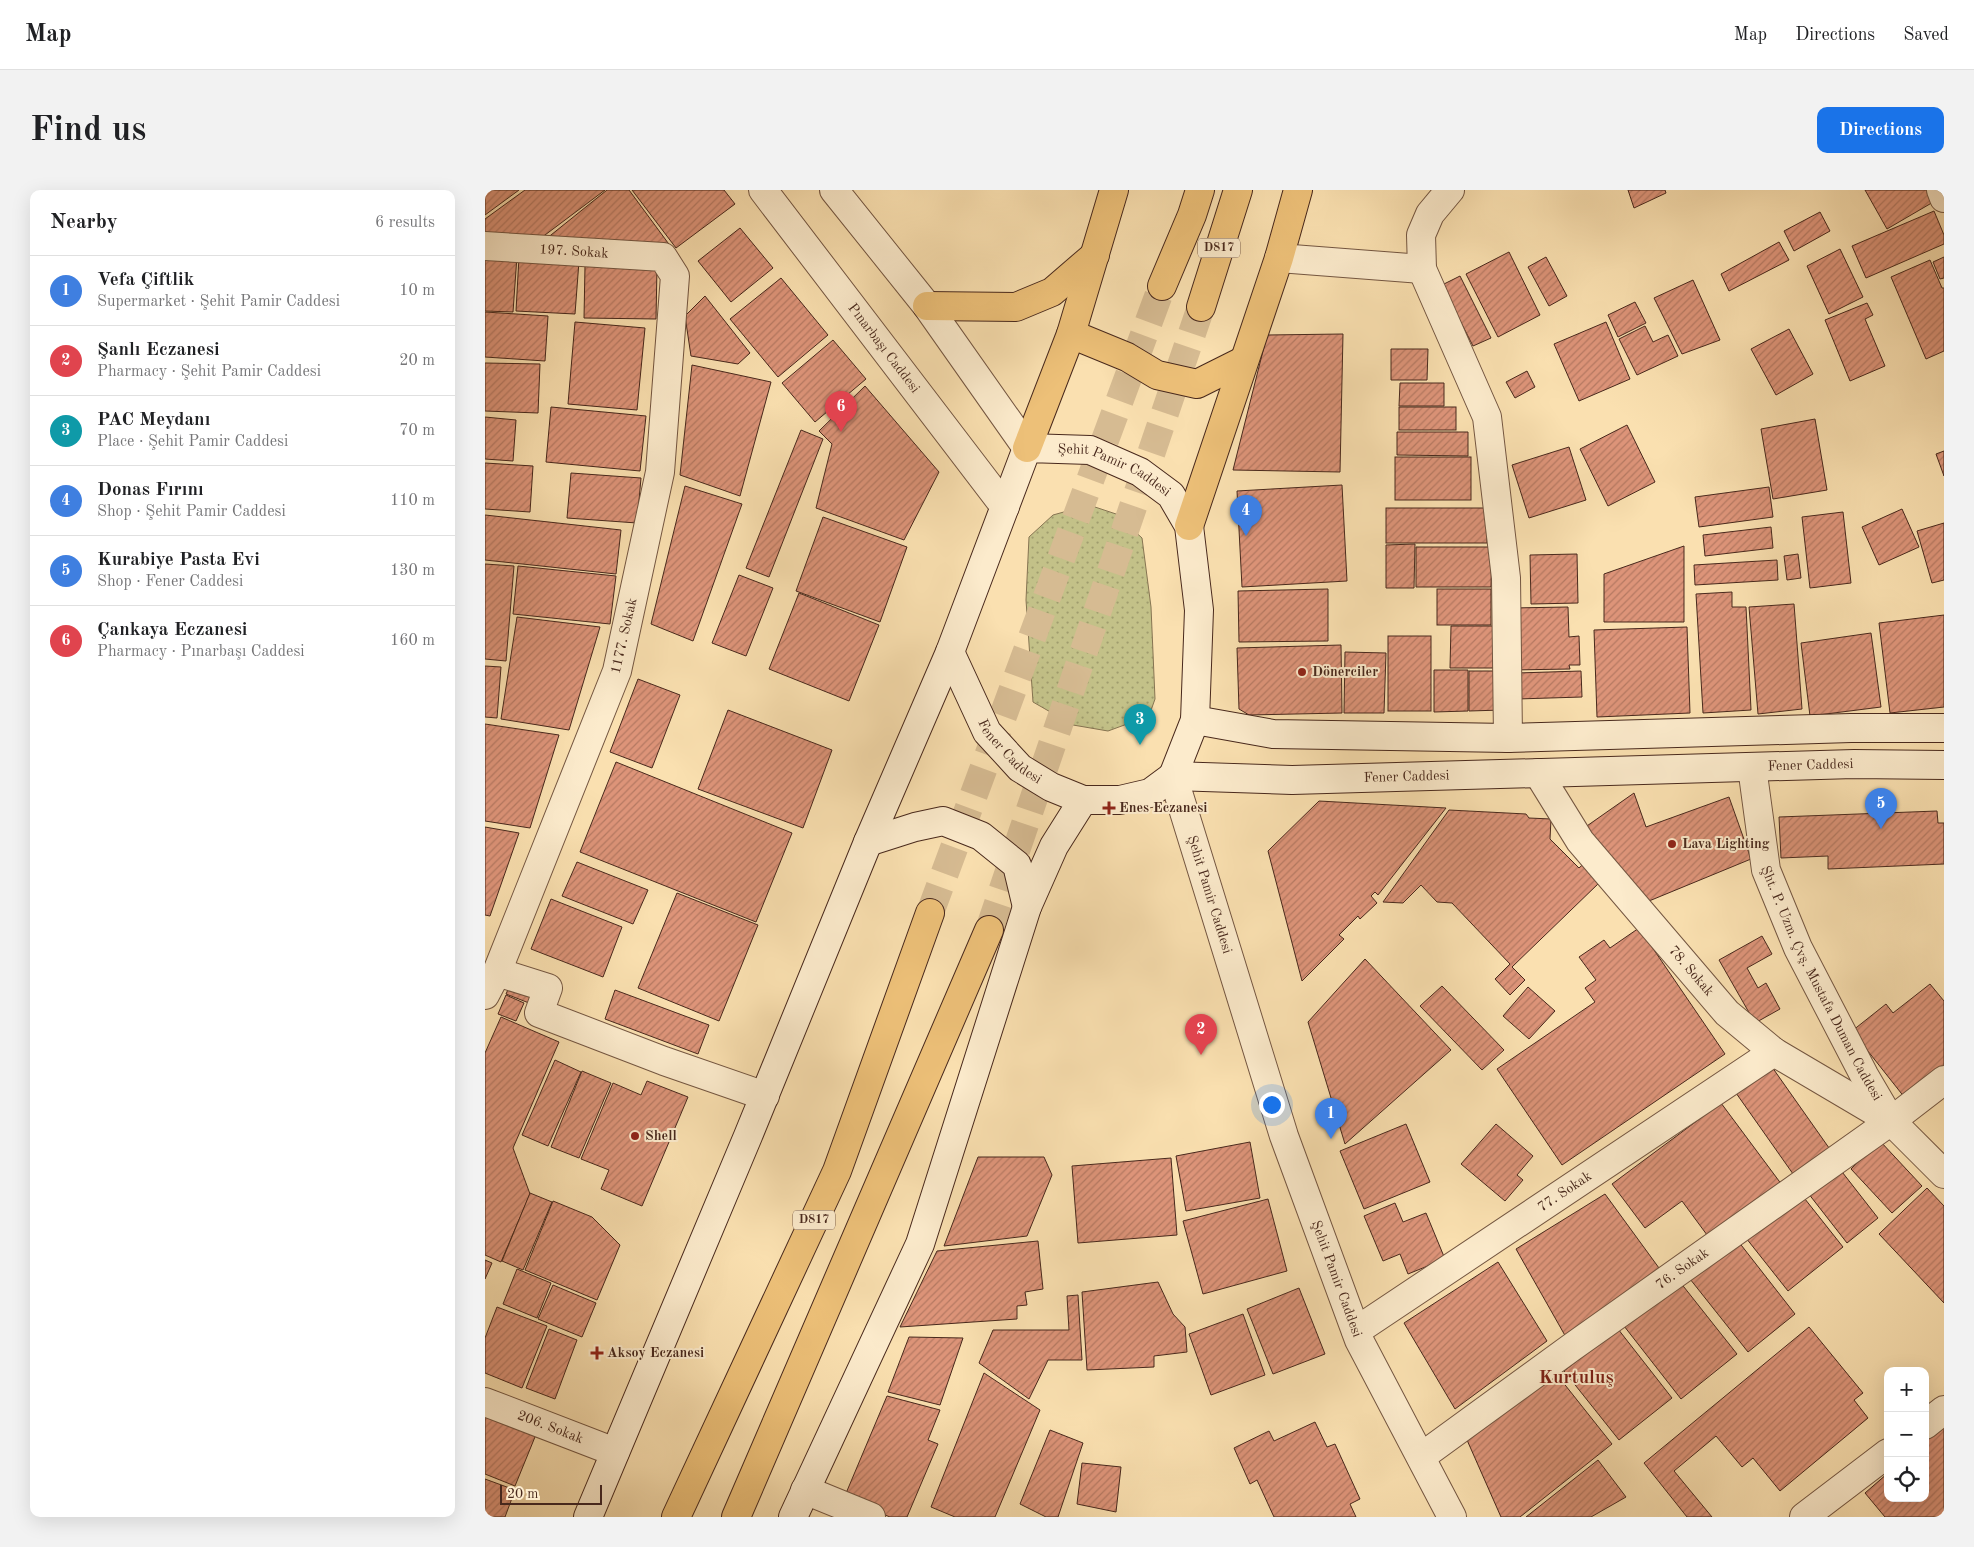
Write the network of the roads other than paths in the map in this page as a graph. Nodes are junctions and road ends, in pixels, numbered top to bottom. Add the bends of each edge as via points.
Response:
1 (763, 190) edge
2 (834, 190) edge
3 (1113, 190) edge
4 (1200, 190) edge
5 (1238, 190) edge
6 (1298, 190) edge
7 (1450, 190) edge
8 (1941, 190) edge
9 (1944, 198) edge
10 (485, 246) edge
11 (1095, 255) junction
12 (663, 258) joint
13 (1279, 258) junction
14 (1422, 269) junction
15 (1162, 286) tunnel mouth
16 (927, 306) junction
17 (1201, 307) tunnel mouth
18 (1071, 334) junction
19 (1243, 361) junction
20 (1027, 448) junction
21 (1005, 507) junction
22 (1189, 526) junction
23 (951, 652) junction
24 (1195, 720) junction
25 (1944, 728) edge
26 (1508, 738) junction
27 (1944, 765) edge
28 (1752, 767) junction
29 (1539, 773) junction
30 (1173, 776) junction
31 (1083, 800) junction
32 (868, 842) junction
33 (1027, 906) junction
34 (930, 913) tunnel mouth
35 (989, 930) tunnel mouth
36 (497, 972) junction
37 (485, 996) edge
38 (1774, 1052) junction
39 (1944, 1080) edge
40 (765, 1096) junction
41 (1891, 1121) junction
42 (1944, 1174) edge
43 (1356, 1332) junction
44 (485, 1402) edge
45 (1944, 1410) edge
46 (1929, 1422) edge
47 (615, 1452) junction
48 (1884, 1456) edge
49 (1421, 1457) junction
50 (805, 1490) junction
51 (588, 1517) edge
52 (676, 1517) edge
53 (736, 1517) edge
54 (793, 1517) edge
55 (871, 1517) edge
56 (1452, 1517) edge
57 (1804, 1517) edge

1 - 21 street, Pınarbaşı Caddesi
2 - 16 street
3 - 11 highway
4 - 15 highway, D817
5 - 17 highway, D817
6 - 13 highway
7 - 14 street via 1430,214 1421,235
8 - 9 street
10 - 12 street, 197. Sokak
11 - 16 highway via 1052,292 1016,307
11 - 18 highway
12 - 36 street, 1177. Sokak via 675,276 660,472 617,671
13 - 14 street
13 - 19 highway
14 - 26 street via 1487,417 1506,578
16 - 20 street
18 - 19 highway via 1127,357 1157,375 1197,384
18 - 20 highway
19 - 22 highway
20 - 21 street
20 - 22 street, Şehit Pamir Caddesi via 1090,450 1140,472 1171,495
21 - 23 street
22 - 24 street, Şehit Pamir Caddesi via 1199,610
23 - 31 street, Fener Caddesi via 987,732 1020,768 1051,787
23 - 32 street
24 - 26 street via 1273,734
24 - 30 street, Şehit Pamir Caddesi
25 - 26 street
27 - 28 street, Fener Caddesi
28 - 29 street, Fener Caddesi
28 - 41 street, Şht. P. Uzm. Çvş. Mustafa Duman Caddesi via 1765,870 1797,948
29 - 30 street, Fener Caddesi via 1292,780
29 - 38 street, 78. Sokak via 1580,841 1727,1013
30 - 31 street, Fener Caddesi via 1150,793 1120,800
30 - 43 street, Şehit Pamir Caddesi via 1284,1136
31 - 33 street via 1054,846
32 - 33 street via 943,820 981,836 1017,865
32 - 40 street
33 - 50 street via 920,1244
34 - 52 highway, D817 via 837,1171
35 - 53 highway
36 - 37 street, 1177. Sokak
36 - 40 street via 548,988 539,1014
38 - 41 street, 78. Sokak
38 - 43 street, 77. Sokak
39 - 41 street, 76. Sokak
40 - 47 street
41 - 42 street, Şht. P. Uzm. Çvş. Mustafa Duman Caddesi
41 - 49 street, 76. Sokak
43 - 49 street, Şehit Pamir Caddesi
44 - 47 street, 206. Sokak
45 - 46 street
47 - 51 street
48 - 57 street
49 - 56 street, Şehit Pamir Caddesi
50 - 54 street
50 - 55 street

